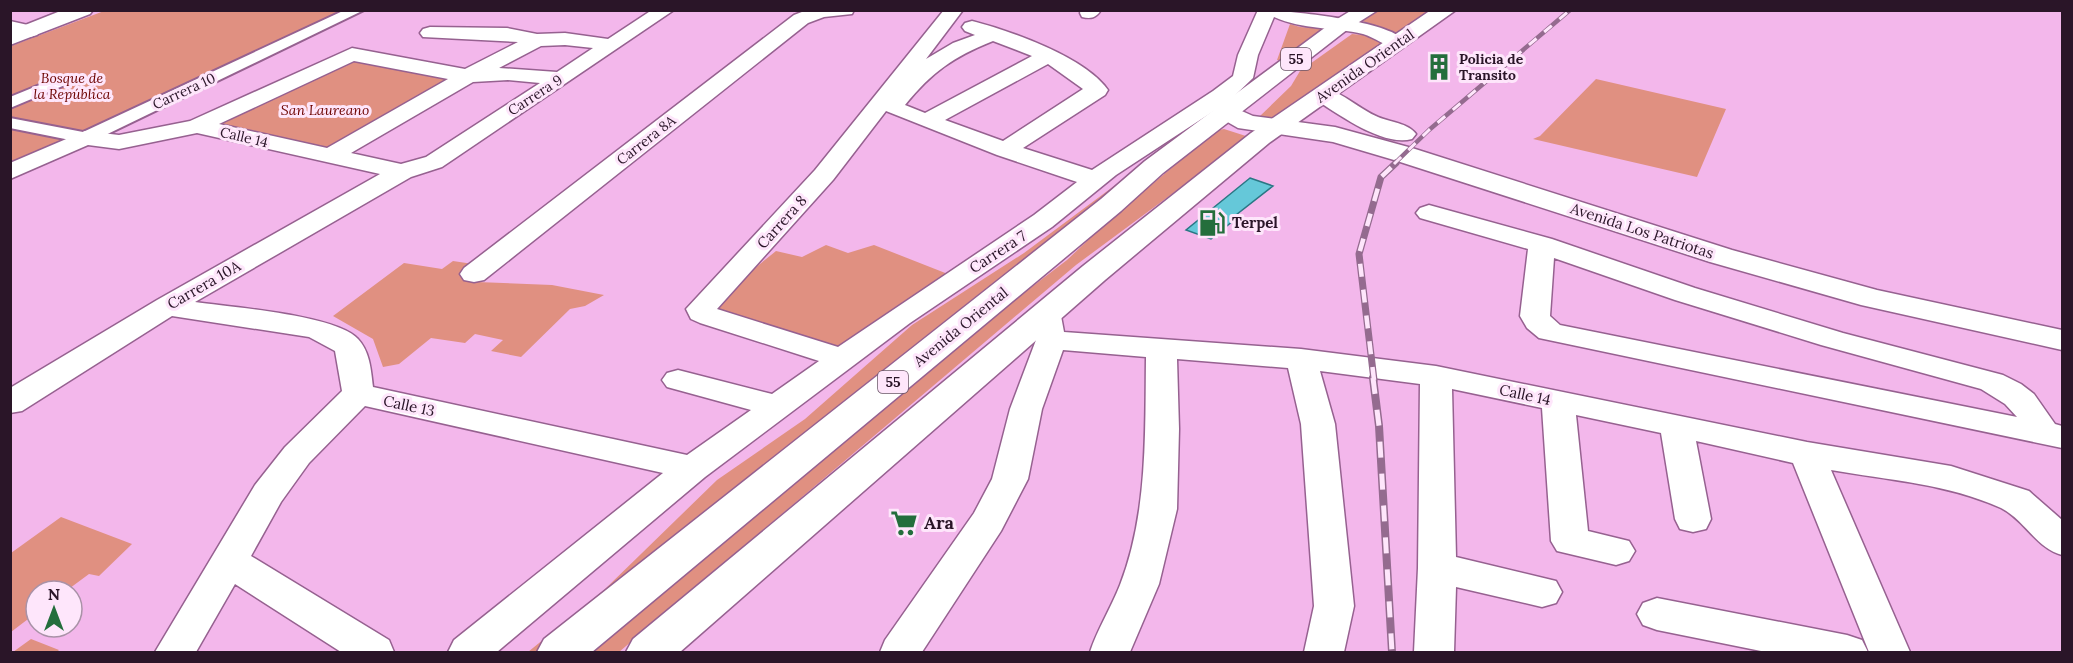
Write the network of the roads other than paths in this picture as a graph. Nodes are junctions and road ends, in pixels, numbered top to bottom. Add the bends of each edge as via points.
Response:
1 (83, 10) edge
2 (357, 10) edge
3 (665, 10) edge
4 (845, 10) edge
5 (1269, 10) edge
6 (1273, 10) edge
7 (1368, 10) edge
8 (1446, 10) edge
9 (955, 17) edge
10 (1341, 25) junction
11 (20, 29) edge
12 (430, 33) dead end
13 (991, 34) junction
14 (10, 39) edge
15 (537, 40) junction
16 (1396, 42) junction
17 (612, 45) junction
18 (960, 47) junction
19 (1049, 55) junction
20 (468, 76) junction
21 (559, 78) junction
22 (59, 82) dead end
23 (1324, 95) junction
24 (10, 103) edge
25 (1223, 104) junction
26 (885, 110) junction
27 (926, 121) junction
28 (10, 123) edge
29 (197, 126) junction
30 (1278, 126) junction
31 (85, 138) junction
32 (1005, 150) junction
33 (330, 156) junction
34 (10, 172) edge
35 (402, 172) junction
36 (1091, 185) junction
37 (1429, 213) dead end
38 (1542, 245) junction
39 (474, 274) dead end
40 (168, 306) junction
41 (2062, 321) edge
42 (1049, 328) junction
43 (2062, 340) edge
44 (1161, 350) junction
45 (844, 359) junction
46 (1301, 359) junction
47 (1437, 376) junction
48 (678, 380) dead end
49 (358, 394) junction
50 (1558, 402) junction
51 (10, 403) edge
52 (777, 406) junction
53 (1676, 425) junction
54 (2053, 435) edge
55 (1807, 454) junction
56 (693, 468) junction
57 (1693, 519) dead end
58 (2062, 541) edge
59 (1616, 551) dead end
60 (228, 561) junction
61 (1437, 568) junction
62 (1542, 592) dead end
63 (1657, 614) dead end
64 (175, 652) edge
65 (374, 652) edge
66 (469, 652) edge
67 (560, 652) edge
68 (649, 652) edge
69 (900, 652) edge
70 (1110, 652) edge
71 (1324, 652) edge
72 (1434, 652) edge
73 (1847, 652) edge
74 (1889, 652) edge

1 - 11 main road
2 - 31 street, Carrera 10
3 - 17 street, Carrera 9
4 - 39 street, Carrera 8A via 801,19
5 - 25 street, Carrera 7 via 1248,55 1243,78
6 - 10 street
7 - 10 main road, Avenida Oriental / 55
8 - 16 main road, Avenida Oriental
9 - 13 street
9 - 18 street
9 - 26 street, Carrera 8
10 - 16 street via 1374,31
10 - 25 main road, Avenida Oriental / 55
11 - 14 main road
12 - 15 street via 507,34
13 - 18 street
13 - 19 street
15 - 17 street
15 - 20 street
16 - 23 main road, Avenida Oriental
17 - 21 street, Carrera 9
18 - 26 street via 924,70
19 - 27 street
19 - 32 street via 1097,90
20 - 21 street
20 - 29 street via 352,54
20 - 33 street
21 - 35 street, Carrera 9 via 434,162
22 - 24 street
23 - 30 main road, Avenida Oriental
23 - 41 main road, Avenida Los Patriotas via 1368,122 1722,241 1877,281
25 - 30 main road, Avenida Los Patriotas via 1247,123
25 - 36 street, Carrera 7 via 1107,170
25 - 67 main road, Avenida Oriental / 55 via 1102,212
26 - 27 street
26 - 36 street
26 - 45 street, Carrera 8 via 701,309 710,317
27 - 32 street
28 - 31 street
29 - 31 street, Calle 14 via 119,142
29 - 33 street, Calle 14
30 - 42 main road, Avenida Oriental via 1129,244
30 - 43 main road, Avenida Los Patriotas via 1335,135 1404,154 1721,256 1872,298
31 - 34 street, Carrera 10
32 - 36 street
33 - 35 street, Calle 14
35 - 40 street, Carrera 10A
36 - 45 street, Carrera 7
37 - 38 street
38 - 54 street via 1832,339 1992,382 2022,399
38 - 54 street via 1535,316 1550,332
40 - 49 street via 338,336 351,348
40 - 51 street, Carrera 10A
42 - 44 street, Calle 14
42 - 68 main road, Avenida Oriental
42 - 69 street via 1010,479 988,521
44 - 46 street, Calle 14
44 - 70 street via 1160,509 1140,584
45 - 52 street, Carrera 7
46 - 47 street, Calle 14
46 - 71 street via 1318,424 1334,606
47 - 50 street, Calle 14
47 - 61 street
48 - 52 street
49 - 56 street, Calle 13
49 - 60 street via 297,455 268,494
50 - 53 street, Calle 14
50 - 59 street via 1570,541
52 - 56 street, Carrera 7
53 - 55 street, Calle 14
53 - 57 street
55 - 58 street, Calle 14 via 1951,478 2016,500
55 - 74 street
56 - 66 street
60 - 64 street
60 - 65 street
61 - 62 street
61 - 72 street
63 - 73 street

